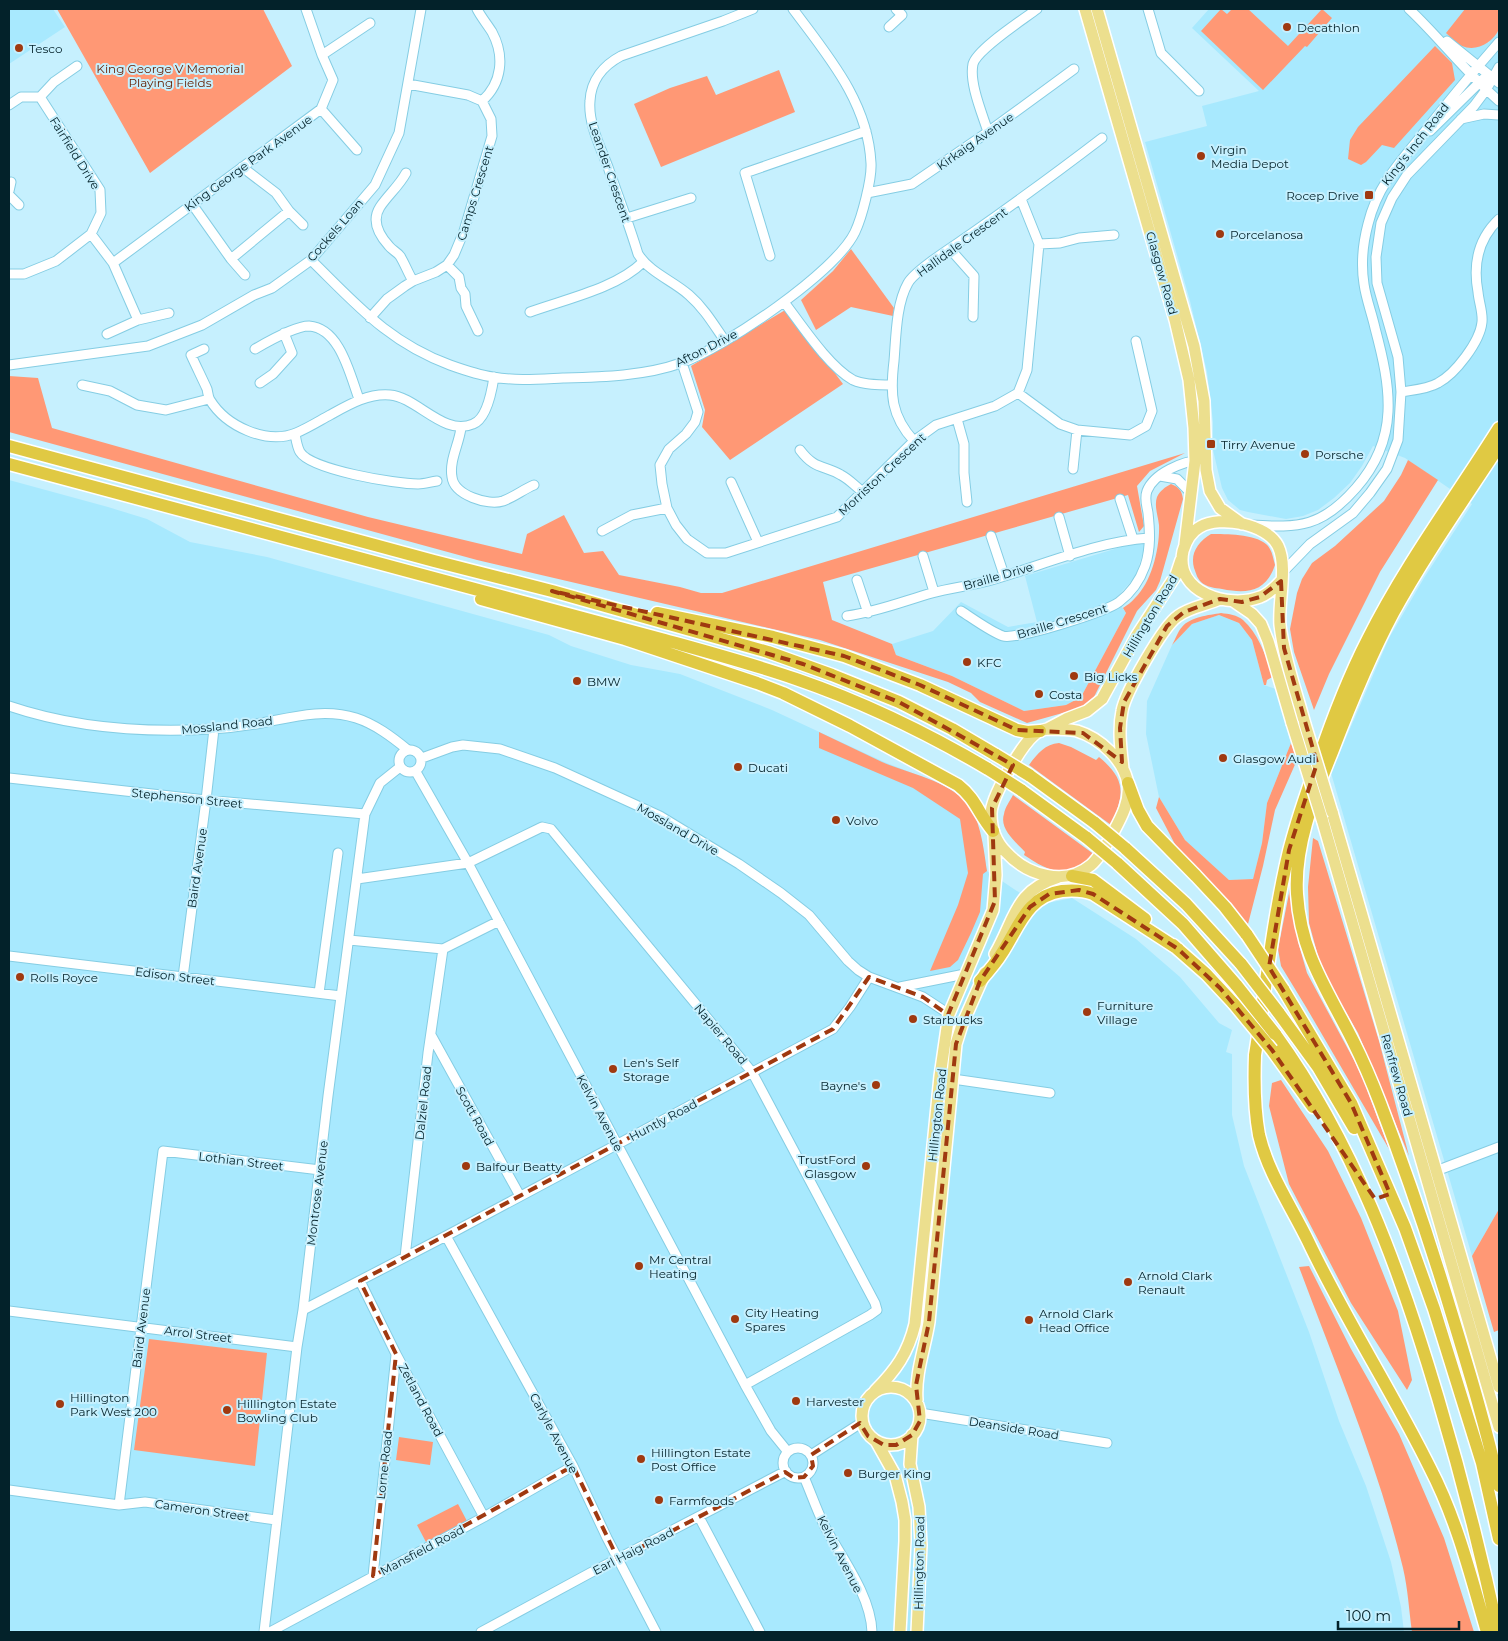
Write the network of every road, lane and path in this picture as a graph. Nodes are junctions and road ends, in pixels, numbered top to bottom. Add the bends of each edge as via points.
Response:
1 (306, 9) edge
2 (421, 9) edge
3 (477, 9) edge
4 (753, 9) edge
5 (793, 9) edge
6 (1037, 9) edge
7 (1085, 9) edge
8 (1097, 9) edge
9 (1148, 9) edge
10 (1408, 9) edge
11 (902, 11) edge
12 (370, 23) dead end
13 (888, 27) dead end
14 (1430, 29) junction
15 (1499, 42) edge
16 (322, 55) junction
17 (77, 66) dead end
18 (1478, 66) junction
19 (1499, 67) edge
20 (1074, 69) dead end
21 (1470, 75) junction
22 (1496, 80) edge
23 (1478, 83) junction
24 (408, 84) junction
25 (1486, 90) junction
26 (1199, 91) dead end
27 (40, 97) junction
28 (482, 101) junction
29 (1499, 101) edge
30 (9, 105) edge
31 (321, 109) junction
32 (1499, 115) edge
33 (1459, 120) junction
34 (866, 131) junction
35 (988, 132) junction
36 (1102, 138) dead end
37 (357, 150) dead end
38 (1409, 151) junction
39 (242, 167) junction
40 (406, 173) dead end
41 (867, 193) junction
42 (9, 195) edge
43 (691, 198) dead end
44 (1021, 199) junction
45 (192, 204) junction
46 (19, 205) dead end
47 (289, 211) junction
48 (627, 218) junction
49 (1499, 219) edge
50 (303, 225) dead end
51 (91, 234) junction
52 (1114, 235) dead end
53 (1038, 244) junction
54 (950, 248) junction
55 (770, 256) dead end
56 (231, 259) junction
57 (311, 260) junction
58 (643, 262) junction
59 (113, 263) junction
60 (447, 265) junction
61 (9, 274) edge
62 (245, 275) dead end
63 (413, 281) junction
64 (784, 302) junction
65 (530, 312) dead end
66 (169, 313) dead end
67 (973, 317) dead end
68 (370, 318) junction
69 (138, 320) junction
70 (478, 331) dead end
71 (284, 333) junction
72 (107, 334) dead end
73 (725, 341) junction
74 (1136, 342) dead end
75 (204, 349) dead end
76 (254, 349) dead end
77 (682, 363) junction
78 (9, 365) edge
79 (494, 377) junction
80 (260, 383) dead end
81 (82, 385) dead end
82 (891, 385) junction
83 (1401, 392) junction
84 (1018, 393) junction
85 (209, 399) junction
86 (359, 399) junction
87 (957, 419) junction
88 (461, 428) junction
89 (1499, 428) edge
90 (1077, 430) junction
91 (295, 434) junction
92 (914, 441) junction
93 (9, 446) edge
94 (1499, 446) edge
95 (800, 450) dead end
96 (1200, 460) junction
97 (9, 464) edge
98 (1073, 469) dead end
99 (1159, 476) junction
100 (437, 482) dead end
101 (731, 482) dead end
102 (534, 484) dead end
103 (863, 492) junction
104 (1190, 492) junction
105 (1120, 499) dead end
106 (967, 502) dead end
107 (667, 508) junction
108 (177, 510) junction
109 (1059, 517) dead end
110 (1244, 524) junction
111 (602, 531) dead end
112 (991, 536) dead end
113 (1150, 538) junction
114 (1133, 539) junction
115 (758, 542) junction
116 (1185, 544) junction
117 (923, 556) dead end
118 (1070, 556) junction
119 (1182, 556) junction
120 (1004, 575) junction
121 (1282, 577) junction
122 (857, 580) dead end
123 (552, 591) junction
124 (934, 592) junction
125 (1226, 599) junction
126 (961, 611) dead end
127 (868, 613) junction
128 (847, 616) dead end
129 (9, 706) edge
130 (214, 729) junction
131 (1043, 730) junction
132 (408, 750) junction
133 (422, 758) junction
134 (400, 767) junction
135 (416, 772) junction
136 (1125, 777) junction
137 (9, 778) edge
138 (206, 800) junction
139 (365, 814) junction
140 (994, 833) junction
141 (338, 854) dead end
142 (468, 863) junction
143 (1066, 876) junction
144 (357, 880) junction
145 (498, 921) junction
146 (349, 940) junction
147 (1178, 949) junction
148 (443, 950) junction
149 (9, 956) edge
150 (965, 974) junction
151 (183, 977) junction
152 (869, 977) junction
153 (980, 981) junction
154 (900, 987) junction
155 (319, 993) junction
156 (341, 996) junction
157 (948, 1014) junction
158 (431, 1035) junction
159 (752, 1072) junction
160 (953, 1078) junction
161 (1050, 1093) dead end
162 (617, 1145) junction
163 (1499, 1147) edge
164 (162, 1152) joint
165 (1352, 1166) junction
166 (320, 1170) junction
167 (1436, 1171) junction
168 (1390, 1194) junction
169 (520, 1196) junction
170 (446, 1236) junction
171 (405, 1257) junction
172 (360, 1281) junction
173 (303, 1310) junction
174 (9, 1311) edge
175 (141, 1326) junction
176 (297, 1347) junction
177 (396, 1354) junction
178 (746, 1385) junction
179 (1499, 1387) edge
180 (875, 1391) junction
181 (916, 1400) junction
182 (920, 1413) junction
183 (862, 1422) junction
184 (1499, 1428) edge
185 (912, 1435) junction
186 (876, 1441) junction
187 (1107, 1443) dead end
188 (788, 1452) junction
189 (811, 1455) junction
190 (573, 1466) junction
191 (786, 1471) junction
192 (804, 1477) junction
193 (1499, 1486) edge
194 (9, 1490) edge
195 (119, 1505) junction
196 (484, 1517) junction
197 (699, 1517) junction
198 (276, 1520) junction
199 (1499, 1539) edge
200 (618, 1559) junction
201 (373, 1576) junction
202 (872, 1629) edge
203 (264, 1632) edge
204 (270, 1632) edge
205 (481, 1632) edge
206 (656, 1632) edge
207 (760, 1632) edge
208 (900, 1632) edge
209 (917, 1632) edge
210 (1487, 1632) edge
211 (1498, 1632) edge

1 - 16 street, King George Park Avenue
2 - 24 street, Cockels Loan
3 - 28 street via 492,32 500,62 498,79
4 - 48 street, Leander Crescent via 621,56 599,74 591,93 593,127
5 - 34 street, Afton Drive via 850,89
6 - 35 street via 984,49 973,63 973,80
7 - 96 main road, Glasgow Road via 1176,320 1189,380
8 - 96 main road, Glasgow Road via 1194,346 1204,401
9 - 26 street via 1161,53
10 - 14 street
11 - 13 street
12 - 16 street
14 - 18 street
14 - 21 street
15 - 18 street, King's Inch Road
16 - 31 street, King George Park Avenue via 333,80
17 - 27 street via 54,82
18 - 21 street, King's Inch Road
18 - 22 street
19 - 22 street, King's Inch Road
20 - 35 street, Kirkaig Avenue
21 - 23 street
21 - 38 street, King's Inch Road
22 - 23 street via 1483,79
22 - 25 street, King's Inch Road
23 - 25 street
23 - 38 street
24 - 28 street via 468,95
24 - 57 street, Cockels Loan via 399,133 375,185
25 - 29 street
25 - 33 street, King's Inch Road
27 - 30 street via 22,97
27 - 51 street, Fairfield Drive via 100,190 101,213
28 - 60 street, Camps Crescent via 492,119 492,136 461,241
31 - 37 street
31 - 39 street, King George Park Avenue
32 - 33 street via 1484,114
33 - 83 street, King's Inch Road via 1407,175 1392,198 1382,223 1376,257 1377,283 1398,357
34 - 41 street, Afton Drive via 871,165
34 - 55 street via 745,173
35 - 41 street, Kirkaig Avenue via 912,184
36 - 44 street, Hallidale Crescent
38 - 110 street, King's Inch Road via 1379,192 1364,242 1364,284 1385,364 1390,404 1385,434 1374,462 1346,500 1312,522 1292,527
39 - 45 street, King George Park Avenue
39 - 47 street via 276,193
40 - 63 street via 380,206 375,222 390,248 401,257
41 - 64 street, Afton Drive via 854,233 830,264
42 - 46 street
43 - 48 street
44 - 53 street
44 - 54 street, Hallidale Crescent
45 - 56 street
45 - 59 street, King George Park Avenue
47 - 50 street
47 - 56 street
48 - 58 street, Leander Crescent
49 - 83 street via 1483,238 1475,269 1482,324 1473,345 1459,365 1439,383
51 - 59 street
51 - 61 street via 56,261 24,274
52 - 53 street
53 - 84 street via 1027,370
54 - 67 street via 974,276
54 - 82 street, Hallidale Crescent via 908,282 900,302
56 - 62 street
57 - 68 street, Afton Drive
57 - 78 street, Cockels Loan via 272,288 202,325 148,346
58 - 65 street via 612,284
58 - 73 street, Leander Crescent via 691,297
59 - 69 street
60 - 63 street
60 - 70 street via 459,277 466,306
63 - 68 street via 387,299
64 - 73 street, Afton Drive
64 - 82 street via 844,374 854,381
66 - 69 street
68 - 79 street, Afton Drive via 417,351 450,365
69 - 72 street
71 - 76 street
71 - 80 street via 292,353
71 - 86 street via 308,326 326,331 337,343
73 - 77 street, Afton Drive
74 - 90 street via 1152,411 1146,426 1130,435
75 - 85 street via 191,354
77 - 79 street, Afton Drive via 611,376 539,380
77 - 107 street, Morriston Crescent via 698,412 695,422 669,449 660,465
79 - 88 street via 492,394 481,418 475,424
81 - 85 street via 110,391 137,405 166,410
82 - 92 street, Hallidale Crescent via 892,402 904,429
83 - 121 street, King's Inch Road via 1398,440 1387,469 1353,513 1310,544
84 - 87 street, Morriston Crescent via 995,406
84 - 90 street via 1060,424
85 - 91 street via 223,416 240,428 273,437
86 - 88 street via 390,395 450,426
86 - 91 street
87 - 92 street, Morriston Crescent via 936,425
87 - 106 street via 964,444
88 - 102 street via 452,467 456,488 482,500 502,501
89 - 210 highway via 1384,608 1326,737 1296,824 1285,869 1254,1074 1258,1128 1269,1165 1331,1288 1434,1476 1453,1522
90 - 98 street
91 - 100 street via 301,453 325,467 388,481
92 - 103 street, Morriston Crescent
93 - 123 highway
94 - 193 highway via 1419,569 1370,660 1305,827 1297,884 1301,926 1312,963 1360,1056 1412,1188 1461,1344
95 - 103 street via 812,463 840,474
96 - 99 street
96 - 104 main road, Glasgow Road
96 - 110 main road, Glasgow Road via 1212,497 1220,508
97 - 108 highway
99 - 104 street via 1177,479
99 - 113 street, Braille Crescent via 1146,497
101 - 115 street
103 - 115 street, Morriston Crescent via 837,517
104 - 116 main road, Glasgow Road
105 - 114 street
107 - 111 street via 632,515
107 - 115 street, Morriston Crescent via 687,539 707,553 726,552
108 - 140 highway via 625,639 758,683 850,726 958,785 971,797
108 - 165 highway, bridge via 656,637 796,678 909,725 988,769 1087,838 1188,929 1275,1034 1311,1088
109 - 118 street
110 - 116 main road via 1205,524 1195,530
110 - 121 main road via 1265,532 1277,544 1281,553
112 - 120 street
113 - 114 street, Braille Drive
113 - 126 street, Braille Crescent via 1147,560 1137,583 1119,602 1101,611 1014,636 1004,636
114 - 118 street, Braille Drive
116 - 119 main road
117 - 124 street
118 - 120 street, Braille Drive
119 - 125 main road via 1184,572 1192,585 1205,594
119 - 131 main road, Hillington Road via 1176,575 1137,635 1102,699 1087,711
120 - 124 street, Braille Drive
121 - 125 main road via 1274,589 1260,597 1242,602
121 - 167 main road, Renfrew Road, bridge via 1280,624 1284,648
122 - 127 street
123 - 131 highway via 844,656 920,685 1017,730
123 - 168 highway, bridge via 803,664 899,702 1029,775 1125,848 1186,904 1241,964 1318,1067
124 - 127 street, Braille Drive
125 - 136 main road, Hillington Road via 1184,612 1172,621 1132,685 1120,719
125 - 184 main road, Renfrew Road, bridge via 1247,610 1261,624 1268,641
127 - 128 street, Braille Drive
129 - 130 street, Mossland Road via 91,725 128,729
130 - 132 street, Mossland Road via 306,714 331,714 368,723
130 - 138 street, Baird Avenue
131 - 136 main road via 1070,730 1090,736 1111,752
131 - 140 main road via 1027,742 993,802
132 - 133 street via 417,752
132 - 134 street via 399,760
133 - 135 street
133 - 152 street, Mossland Drive via 464,745 500,749 555,768 660,816 781,893 808,915 848,961
134 - 135 street via 404,771
134 - 139 street, Montrose Avenue via 380,783
135 - 142 street, Kelvin Avenue
136 - 143 main road via 1128,794 1110,839 1092,864
136 - 168 highway, bridge via 1147,826 1225,907 1283,989 1351,1103
137 - 138 street, Stephenson Street
138 - 139 street, Stephenson Street
138 - 151 street, Baird Avenue
139 - 144 street, Montrose Avenue
140 - 143 main road via 1004,850 1023,866 1042,875
140 - 150 main road, Hillington Road via 996,878 993,910
141 - 155 street
142 - 144 street, Napier Road
142 - 145 street, Kelvin Avenue
142 - 159 street, Napier Road via 542,826 551,829
143 - 147 highway via 1094,880
143 - 153 main road, Hillington Road via 1038,884 1024,897
144 - 146 street, Montrose Avenue
145 - 148 street
145 - 162 street, Kelvin Avenue
146 - 148 street
146 - 156 street, Montrose Avenue
147 - 153 highway via 1093,894 1079,890 1055,892 1030,907
147 - 165 highway, bridge via 1234,1004 1272,1050
148 - 158 street, Dalziel Road
149 - 151 street, Edison Street
150 - 154 street, Mossland Drive
150 - 157 main road, Hillington Road
151 - 155 street, Edison Street
152 - 154 street, Mossland Drive
152 - 159 street, Huntly Road via 833,1029
153 - 160 main road, Hillington Road via 956,1044
154 - 157 street, Mossland Drive via 923,997
155 - 156 street, Edison Street
156 - 166 street, Montrose Avenue
157 - 180 main road, Hillington Road via 915,1324 898,1366
158 - 169 street, Scott Road
158 - 171 street, Dalziel Road
159 - 162 street, Huntly Road
159 - 178 street, Napier Road via 877,1310
160 - 161 street
160 - 181 main road, Hillington Road via 929,1322 916,1378
162 - 169 street, Huntly Road
162 - 178 street, Kelvin Avenue
163 - 167 street
164 - 166 street, Lothian Street
164 - 175 street, Baird Avenue
165 - 211 highway via 1384,1238 1421,1342 1467,1501
166 - 173 street, Montrose Avenue
167 - 179 main road, Renfrew Road
168 - 199 highway via 1416,1258 1482,1462
169 - 170 street, Huntly Road
170 - 171 street, Huntly Road
170 - 190 street, Carlyle Avenue
171 - 172 street, Huntly Road
172 - 173 street, Huntly Road
172 - 177 street, Zetland Road
173 - 176 street, Montrose Avenue
174 - 175 street, Arrol Street
175 - 176 street, Arrol Street
175 - 195 street, Baird Avenue
176 - 198 street, Montrose Avenue
177 - 196 street, Zetland Road
177 - 201 street, Lorne Road
178 - 188 street, Kelvin Avenue via 771,1431
180 - 181 main road via 896,1387 906,1390
180 - 183 main road via 863,1406
181 - 182 main road
182 - 185 main road
182 - 187 street, Deanside Road
183 - 186 main road via 868,1436
183 - 189 street
185 - 186 main road via 896,1445
185 - 209 main road, Hillington Road via 910,1464 919,1506 921,1545
186 - 208 main road, Hillington Road via 895,1475 905,1520
188 - 189 street via 800,1448
188 - 191 street via 784,1460
189 - 192 street via 813,1466
190 - 196 street, Mansfield Road
190 - 200 street, Carlyle Avenue
191 - 192 street via 794,1478
191 - 197 street, Earl Haig Road
192 - 202 street, Kelvin Avenue via 865,1603
194 - 195 street, Cameron Street
195 - 198 street, Cameron Street via 145,1502
196 - 201 street, Mansfield Road
197 - 200 street, Earl Haig Road
197 - 207 street
198 - 203 street, Montrose Avenue
200 - 205 street, Earl Haig Road
200 - 206 street, Carlyle Avenue
201 - 204 street, Mansfield Road

